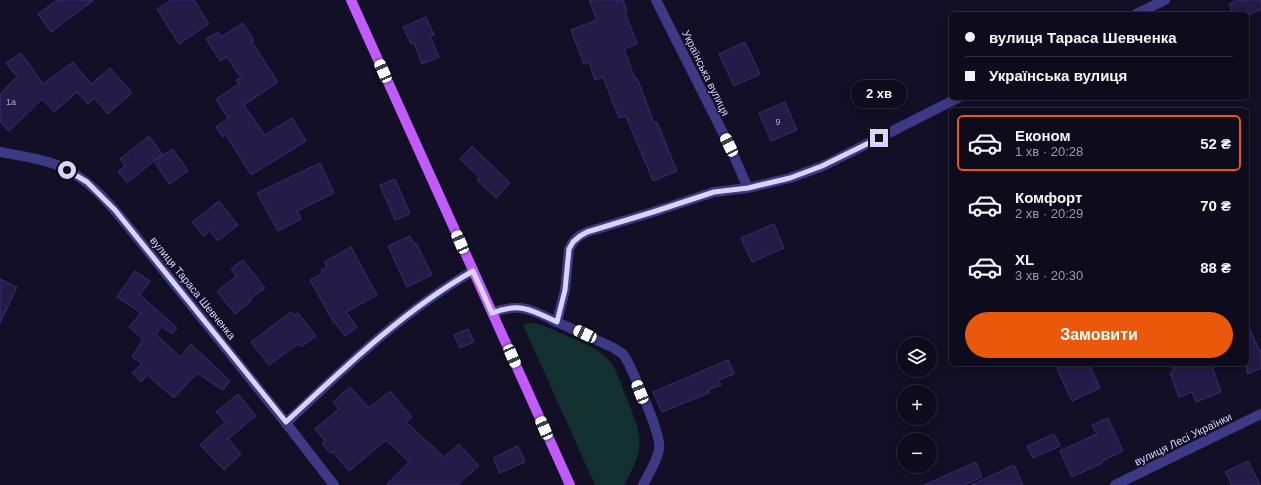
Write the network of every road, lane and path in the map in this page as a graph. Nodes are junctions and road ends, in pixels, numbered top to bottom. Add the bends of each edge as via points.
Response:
1 (351, 0) edge
2 (656, 0) edge
3 (1165, 0) edge
4 (1140, 12) edge
5 (954, 100) edge
6 (0, 152) edge
7 (748, 188) junction
8 (473, 271) junction
9 (492, 313) junction
10 (557, 322) junction
11 (1261, 414) edge
12 (286, 422) junction
13 (334, 485) edge
14 (570, 485) edge
15 (643, 485) edge
16 (1115, 485) edge

1 - 8 main road
2 - 7 street, Українська вулиця
3 - 4 street
5 - 7 street via 822,166 790,178
6 - 12 street, вулиця Тараса Шевченка via 60,166 78,176 104,198
7 - 10 street via 714,192 580,236 569,249 565,290
8 - 9 main road
8 - 12 street via 442,289 373,344
9 - 10 street via 520,308
9 - 14 main road
10 - 15 street via 612,347 622,354 629,364 657,433 660,447
11 - 16 street, вулиця Лесі Українки
12 - 13 street, вулиця Тараса Шевченка

